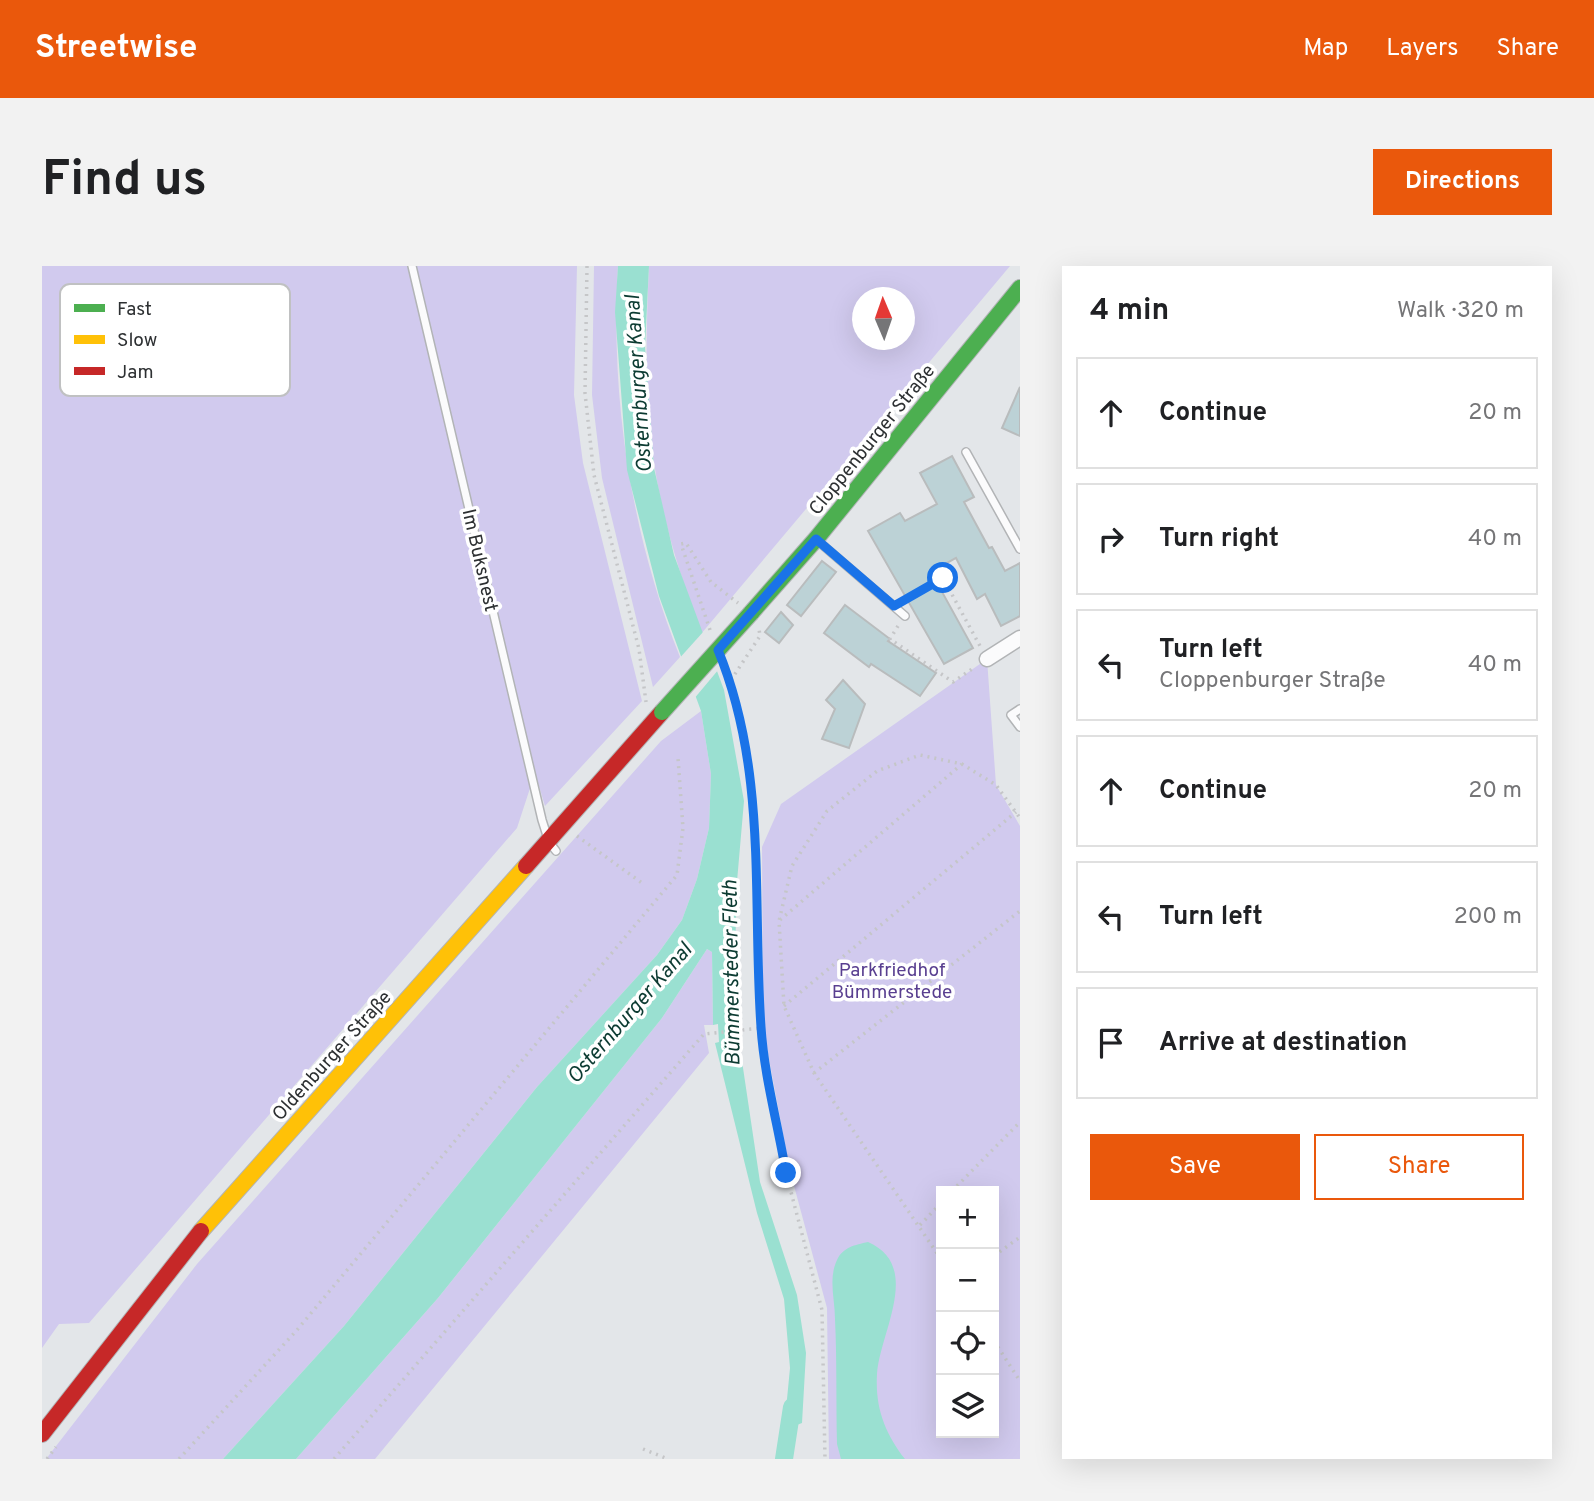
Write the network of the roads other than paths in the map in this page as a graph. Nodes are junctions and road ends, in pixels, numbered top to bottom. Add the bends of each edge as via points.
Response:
1 (412, 266) edge
2 (1020, 288) edge
3 (966, 452) dead end
4 (816, 539) junction
5 (1020, 549) edge
6 (905, 616) road end
7 (1020, 638) edge
8 (718, 650) joint
9 (987, 659) road end
10 (1020, 709) edge
11 (1020, 727) edge
12 (553, 847) junction
13 (42, 1434) edge

1 - 12 lane, Im Buksnest
2 - 4 main road, Cloppenburger Straße
3 - 5 lane
4 - 6 lane
4 - 8 main road, Cloppenburger Straße, bridge
7 - 9 street
8 - 12 main road, Oldenburger Straße, bridge
10 - 11 lane via 1011,715
12 - 13 main road, Oldenburger Straße via 185,1249

